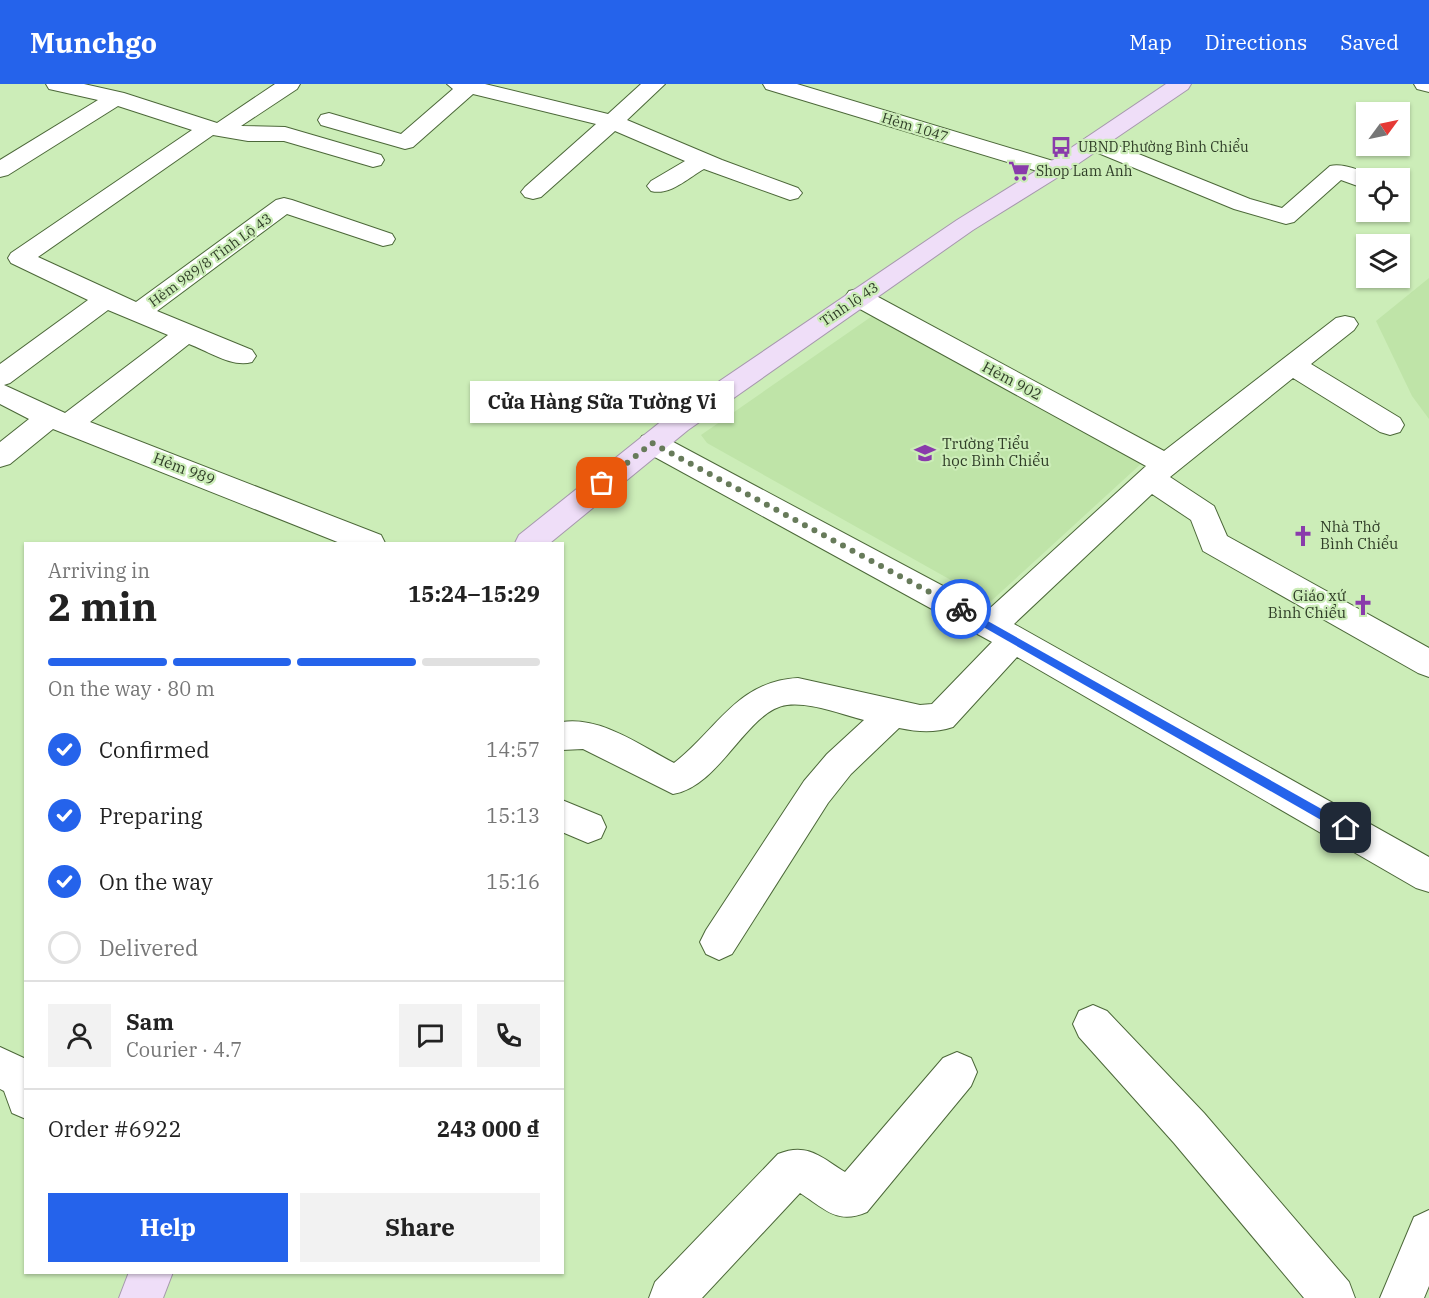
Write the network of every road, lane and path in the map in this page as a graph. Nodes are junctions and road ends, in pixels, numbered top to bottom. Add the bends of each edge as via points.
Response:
1 (57, 84) edge
2 (288, 84) edge
3 (654, 84) edge
4 (774, 84) edge
5 (1180, 84) edge
6 (1425, 84) edge
7 (463, 86) edge
8 (1429, 86) edge
9 (116, 98) junction
10 (329, 120) dead end
11 (611, 121) junction
12 (215, 128) junction
13 (1094, 143) junction
14 (373, 160) dead end
15 (703, 160) junction
16 (1055, 169) junction
17 (0, 170) edge
18 (1356, 178) edge
19 (659, 186) dead end
20 (533, 192) dead end
21 (790, 193) dead end
22 (383, 239) dead end
23 (858, 297) junction
24 (112, 302) junction
25 (138, 313) junction
26 (1345, 324) dead end
27 (186, 331) junction
28 (243, 356) dead end
29 (1292, 365) junction
30 (0, 377) edge
31 (0, 393) edge
32 (59, 421) junction
33 (1390, 425) dead end
34 (652, 443) junction
35 (0, 457) edge
36 (1158, 471) junction
37 (366, 542) edge
38 (531, 542) edge
39 (1003, 633) junction
40 (1429, 664) edge
41 (893, 713) junction
42 (564, 736) edge
43 (1429, 876) edge
44 (719, 942) dead end
45 (1093, 1024) dead end
46 (0, 1067) edge
47 (957, 1072) dead end
48 (24, 1091) edge
49 (1429, 1232) edge
50 (150, 1274) edge
51 (141, 1298) edge
52 (671, 1298) edge
53 (1333, 1298) edge
54 (1402, 1298) edge

1 - 9 street
2 - 12 street
3 - 11 street
4 - 16 street, Hẻm 1047
5 - 13 main road, Tỉnh lộ 43
6 - 8 street
7 - 10 street via 405,142
7 - 11 street
9 - 12 street
9 - 17 street
11 - 15 street
11 - 20 street
12 - 14 street via 248,134 285,134
12 - 24 street via 20,258
13 - 16 main road, Tỉnh lộ 43
13 - 18 street via 1242,204 1286,217 1338,171
15 - 19 street
15 - 21 street
16 - 23 main road, Tỉnh lộ 43
22 - 25 street, Hẻm 989/8 Tỉnh Lộ 43 via 284,205
23 - 34 main road, Tỉnh lộ 43
23 - 36 street, Hẻm 902
24 - 25 street
24 - 30 street via 100,303
25 - 27 street
26 - 29 street
27 - 28 street
27 - 32 street via 173,345
29 - 33 street
29 - 36 street
31 - 32 street, Hẻm 989
32 - 35 street
32 - 37 street, Hẻm 989
34 - 38 main road, Tỉnh lộ 43
34 - 39 street
36 - 39 street
36 - 40 street, Hẻm 902 via 1204,514 1214,543
39 - 41 street via 941,717 920,719
39 - 43 street
41 - 42 street via 798,691 780,692 760,702 686,774 673,779 589,736
41 - 44 street via 839,764 816,792
45 - 53 street via 1190,1128
46 - 48 street via 21,1078
47 - 52 street via 852,1197 845,1197 804,1171 793,1169
49 - 54 street
50 - 51 main road

